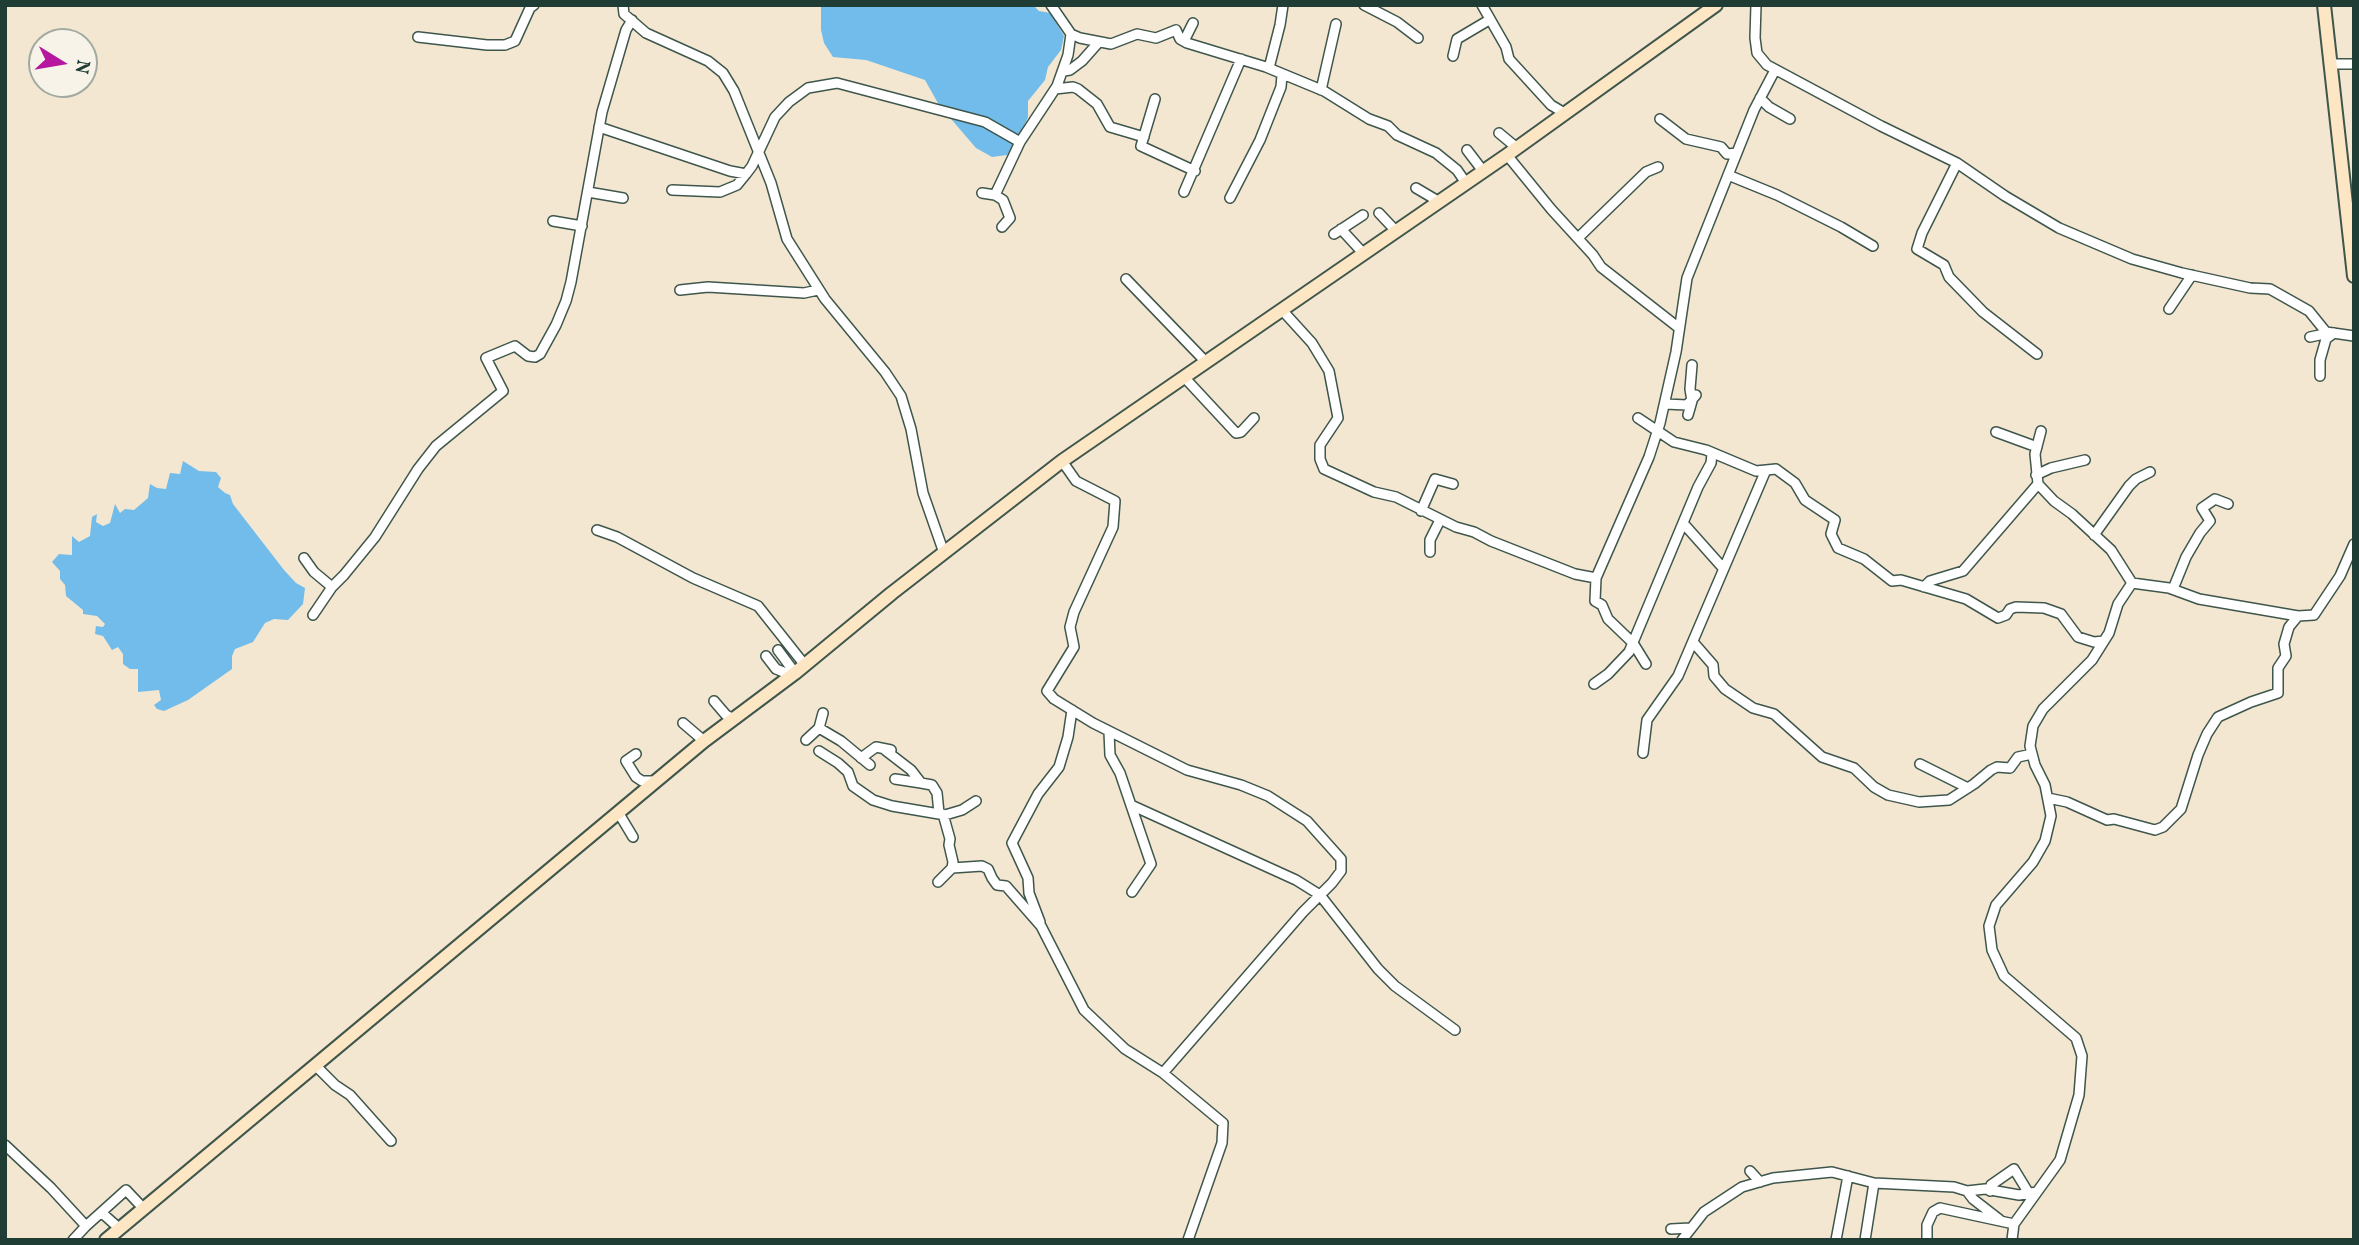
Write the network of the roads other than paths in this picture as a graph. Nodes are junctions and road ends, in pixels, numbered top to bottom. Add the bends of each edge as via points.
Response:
1 (623, 5) edge
2 (1051, 5) edge
3 (1282, 5) edge
4 (1364, 5) edge
5 (1482, 5) edge
6 (1716, 5) edge
7 (1756, 5) edge
8 (2324, 5) edge
9 (532, 6) edge
10 (632, 20) junction
11 (1489, 20) junction
12 (1193, 23) dead end
13 (1336, 24) dead end
14 (1071, 34) junction
15 (418, 37) dead end
16 (1418, 38) dead end
17 (1184, 41) junction
18 (1098, 43) junction
19 (1452, 55) dead end
20 (1241, 59) junction
21 (2330, 64) junction
22 (2354, 64) edge
23 (1269, 68) junction
24 (1775, 70) junction
25 (1064, 71) junction
26 (1282, 75) junction
27 (1055, 89) junction
28 (1321, 90) junction
29 (1760, 98) junction
30 (1155, 99) dead end
31 (1566, 114) junction
32 (1660, 119) dead end
33 (1790, 119) dead end
34 (599, 127) junction
35 (1499, 133) dead end
36 (1144, 137) junction
37 (1020, 142) junction
38 (1467, 150) dead end
39 (758, 151) junction
40 (1512, 152) junction
41 (1737, 153) junction
42 (1957, 163) junction
43 (1658, 167) dead end
44 (1195, 171) junction
45 (1483, 171) junction
46 (746, 174) junction
47 (1728, 175) junction
48 (1466, 183) junction
49 (1416, 188) dead end
50 (672, 190) dead end
51 (588, 192) junction
52 (1184, 192) dead end
53 (982, 193) dead end
54 (995, 195) junction
55 (623, 198) dead end
56 (1230, 198) dead end
57 (1438, 201) junction
58 (1379, 213) dead end
59 (1363, 215) dead end
60 (553, 221) dead end
61 (582, 226) junction
62 (1002, 227) dead end
63 (1395, 230) junction
64 (1578, 238) junction
65 (1873, 246) dead end
66 (1363, 253) junction
67 (2192, 275) junction
68 (2354, 276) edge
69 (1126, 279) dead end
70 (818, 289) junction
71 (680, 290) dead end
72 (2169, 309) dead end
73 (1282, 310) junction
74 (1679, 328) junction
75 (2334, 333) junction
76 (2354, 336) edge
77 (2310, 337) dead end
78 (2037, 354) dead end
79 (1205, 361) junction
80 (1692, 365) dead end
81 (2320, 376) dead end
82 (1184, 377) junction
83 (1694, 398) junction
84 (1665, 404) junction
85 (1688, 415) dead end
86 (1254, 418) dead end
87 (1638, 418) dead end
88 (1658, 430) junction
89 (2041, 431) dead end
90 (1997, 432) dead end
91 (2037, 447) junction
92 (1712, 454) junction
93 (2085, 460) dead end
94 (1062, 461) junction
95 (1766, 470) junction
96 (2150, 472) dead end
97 (2037, 479) junction
98 (1453, 484) dead end
99 (2228, 504) dead end
100 (1421, 511) junction
101 (1440, 520) junction
102 (1683, 523) junction
103 (597, 530) dead end
104 (2094, 535) junction
105 (2354, 544) edge
106 (1430, 552) dead end
107 (944, 553) junction
108 (304, 558) dead end
109 (1723, 568) junction
110 (1596, 578) junction
111 (2132, 583) junction
112 (332, 587) junction
113 (1924, 587) junction
114 (2173, 589) junction
115 (313, 615) dead end
116 (2298, 616) junction
117 (2104, 641) junction
118 (1693, 642) junction
119 (1633, 643) junction
120 (778, 650) dead end
121 (766, 656) dead end
122 (1646, 664) dead end
123 (797, 669) junction
124 (1594, 684) dead end
125 (714, 701) dead end
126 (1072, 710) junction
127 (822, 713) dead end
128 (734, 719) junction
129 (683, 723) dead end
130 (819, 728) junction
131 (1109, 732) junction
132 (806, 740) dead end
133 (705, 741) junction
134 (819, 751) dead end
135 (1643, 753) dead end
136 (636, 754) dead end
137 (2032, 754) junction
138 (861, 758) junction
139 (1920, 764) dead end
140 (870, 765) dead end
141 (661, 778) junction
142 (895, 779) dead end
143 (920, 783) junction
144 (1968, 788) junction
145 (2048, 798) junction
146 (976, 801) dead end
147 (1131, 805) junction
148 (618, 812) junction
149 (941, 813) junction
150 (633, 836) dead end
151 (952, 868) junction
152 (938, 882) dead end
153 (1132, 892) dead end
154 (1320, 894) junction
155 (1041, 926) junction
156 (1455, 1030) dead end
157 (315, 1065) junction
158 (1163, 1073) junction
159 (391, 1141) dead end
160 (5, 1145) edge
161 (1750, 1171) dead end
162 (1848, 1176) junction
163 (1760, 1182) junction
164 (1874, 1183) junction
165 (1967, 1191) junction
166 (1990, 1191) junction
167 (2032, 1192) junction
168 (144, 1209) junction
169 (102, 1213) junction
170 (2000, 1220) junction
171 (2014, 1224) junction
172 (86, 1226) junction
173 (1689, 1228) junction
174 (120, 1229) junction
175 (1671, 1229) dead end
176 (73, 1240) edge
177 (106, 1240) edge
178 (1188, 1240) edge
179 (1682, 1240) edge
180 (1836, 1240) edge
181 (1865, 1240) edge
182 (1927, 1240) edge
183 (2012, 1240) edge

1 - 10 street via 624,14
2 - 14 street
3 - 23 street
4 - 16 street
5 - 11 street
6 - 31 street
7 - 24 street via 1757,53
8 - 21 street
9 - 15 street via 515,41 505,45
10 - 34 street
10 - 39 street via 646,33 708,61 723,73
11 - 19 street via 1457,39
11 - 31 street via 1509,59 1551,105
12 - 17 street
13 - 28 street
14 - 18 street
14 - 25 street
17 - 18 street via 1176,30 1156,38 1137,34 1117,43
17 - 20 street
18 - 25 street via 1082,61
20 - 23 street
20 - 44 street
21 - 22 street
21 - 68 street
23 - 26 street
24 - 29 street
24 - 42 street
25 - 27 street
26 - 28 street
26 - 56 street via 1259,140
27 - 36 street via 1078,89 1097,104 1110,127
27 - 37 street
28 - 48 street via 1436,153
29 - 33 street
29 - 41 street
30 - 36 street
31 - 40 street
32 - 41 street via 1686,138 1721,147 1727,154
34 - 46 street
34 - 51 street
35 - 40 street
36 - 44 street via 1141,146 1145,149
37 - 39 street via 985,122 837,83 808,88 789,102 775,117
37 - 54 street
38 - 45 street
39 - 46 street
39 - 70 street via 787,239
40 - 45 street
40 - 64 street via 1551,209
41 - 47 street
42 - 67 street via 2059,228 2132,258
42 - 78 street via 1917,249 1944,265 1949,277 1983,312
43 - 64 street via 1646,172
44 - 52 street
45 - 48 street
46 - 50 street via 737,185 720,192
47 - 65 street via 1777,195
47 - 74 street via 1687,278
48 - 57 street
49 - 57 street
51 - 55 street
51 - 61 street
53 - 54 street
54 - 62 street via 1003,200 1010,218
57 - 63 street
58 - 63 street
59 - 66 street via 1338,232
60 - 61 street
61 - 112 street via 566,302 540,354 528,356 515,346 485,358 503,391 436,446 374,537
63 - 66 street
64 - 74 street via 1601,267
66 - 73 street
67 - 72 street
67 - 75 street via 2270,289 2309,311 2326,332
69 - 79 street
70 - 71 street via 804,293 708,287
70 - 107 street via 901,396 923,493
73 - 79 street
73 - 100 street via 1329,371 1338,418 1320,445 1322,466
74 - 84 street
75 - 76 street
75 - 77 street
75 - 81 street via 2326,339
79 - 82 street
80 - 83 street
82 - 86 street via 1236,433
82 - 94 street
83 - 84 street via 1687,405
83 - 85 street
84 - 88 street
87 - 88 street
88 - 92 street via 1674,442
88 - 110 street
89 - 91 street
90 - 91 street
91 - 97 street
92 - 95 street via 1756,471
92 - 102 street
93 - 97 street via 2051,468
94 - 107 street
94 - 126 street via 1076,481 1115,501 1113,527 1074,611 1070,627 1074,646 1047,691
95 - 109 street
95 - 113 street via 1776,469 1795,483 1805,500 1835,520 1831,534 1838,548 1864,559 1892,581
96 - 104 street via 2129,486
97 - 104 street via 2054,501
97 - 113 street via 1963,571 1930,580
98 - 100 street via 1435,479
99 - 114 street via 2215,499 2203,508 2210,522 2193,543
100 - 101 street
101 - 106 street via 1430,540
101 - 110 street via 1575,574
102 - 109 street
102 - 119 street
103 - 123 street via 758,606
104 - 111 street via 2111,550
105 - 116 street via 2340,576 2314,615
107 - 123 street
108 - 112 street
109 - 118 street
110 - 119 street via 1595,601
111 - 114 street
111 - 117 street
112 - 115 street
113 - 117 street via 1966,599 1998,618 2016,607 2044,608 2061,614 2078,637
114 - 116 street via 2199,599
116 - 145 street via 2284,644 2278,693 2218,717 2198,755 2181,809 2164,827 2155,830 2107,820
117 - 137 street via 2092,660 2043,709 2033,726
118 - 135 street via 1678,676 1647,720
118 - 144 street via 1713,665 1714,676 1725,689 1753,708 1774,714 1822,757 1854,768 1888,795 1919,802 1949,800
119 - 122 street
119 - 124 street via 1621,662
120 - 123 street
121 - 123 street via 776,669 786,673
123 - 128 street
125 - 128 street
126 - 131 street
126 - 155 street via 1059,767 1038,794 1012,843 1028,878
127 - 130 street
128 - 133 street
129 - 133 street
130 - 132 street
130 - 138 street
131 - 147 street via 1110,755
131 - 154 street via 1187,770 1268,796 1307,821 1340,859 1341,871
133 - 141 street
134 - 149 street via 848,772 853,786 873,800
136 - 141 street via 626,761 636,777 649,782
137 - 144 street via 2018,757 2010,768 1991,770
137 - 145 street
138 - 140 street
138 - 143 street via 876,747 889,750
139 - 144 street
141 - 148 street
142 - 143 street
143 - 149 street via 932,785
145 - 167 street via 2051,816 2045,841 1996,905 1989,926 1992,950 2004,976 2076,1038 2082,1056 2079,1095 2060,1160
146 - 149 street via 962,810
147 - 153 street via 1151,864
147 - 154 street
148 - 150 street
148 - 157 street
149 - 151 street via 950,839
151 - 152 street
151 - 155 street via 988,869 998,885 1006,886
154 - 156 street via 1378,969
154 - 158 street
155 - 158 street via 1084,1010 1125,1049
157 - 159 street via 350,1095
157 - 168 street
158 - 178 street via 1223,1123 1222,1143
160 - 172 street
161 - 163 street
162 - 163 street via 1832,1172
162 - 164 street
162 - 180 street
163 - 173 street via 1718,1201
164 - 165 street
164 - 181 street
165 - 166 street
165 - 170 street
166 - 167 street
166 - 167 street via 1991,1185 2014,1169
167 - 171 street
168 - 169 street via 126,1190
168 - 174 street
169 - 172 street
169 - 174 street
170 - 171 street
170 - 182 street via 1940,1208 1927,1225
171 - 183 street
172 - 176 street
173 - 175 street
173 - 179 street
174 - 177 street

